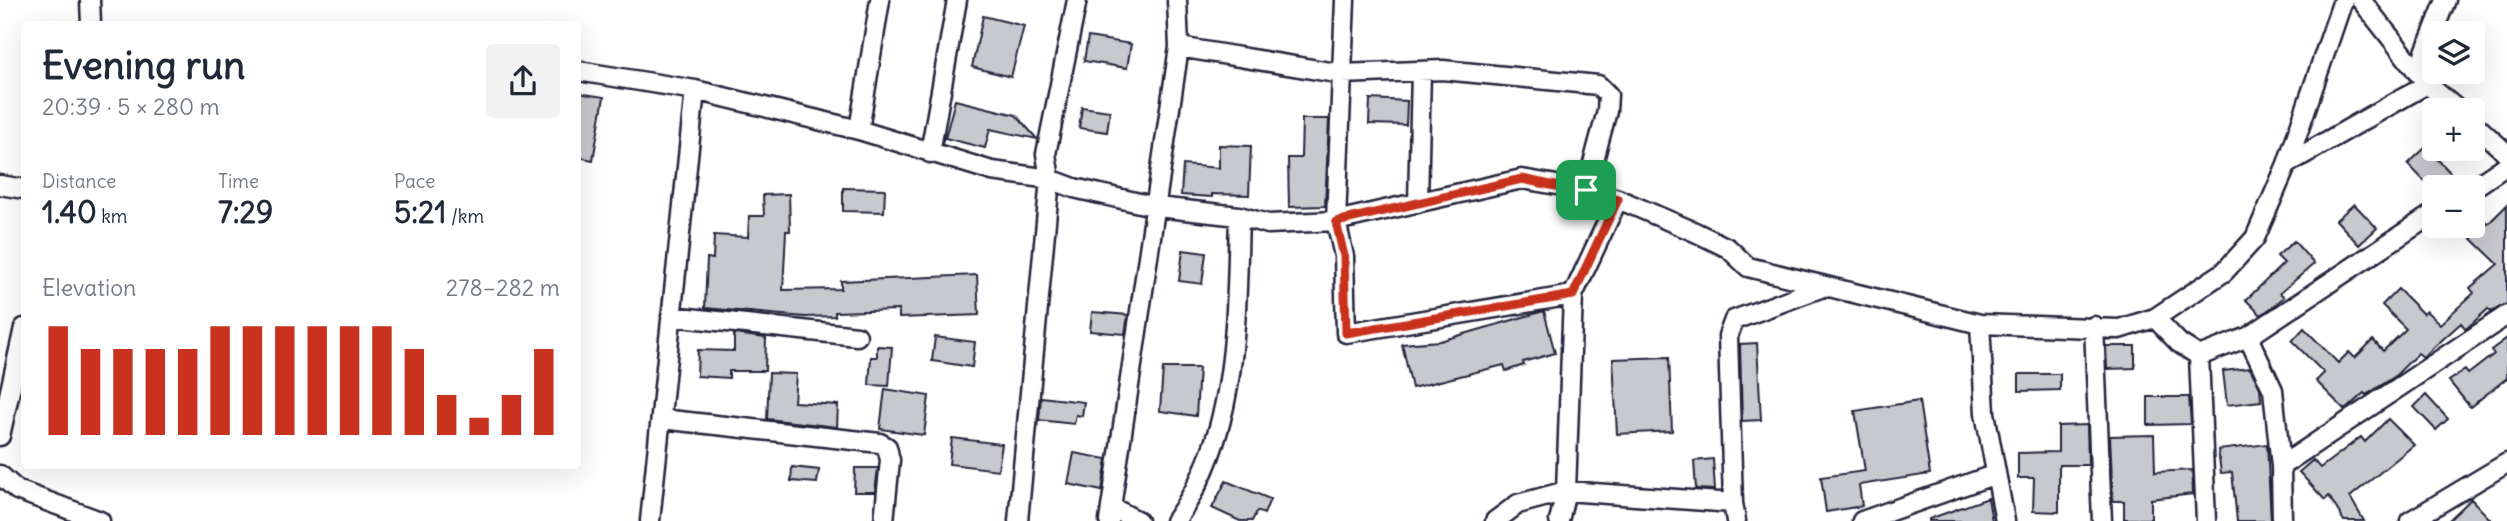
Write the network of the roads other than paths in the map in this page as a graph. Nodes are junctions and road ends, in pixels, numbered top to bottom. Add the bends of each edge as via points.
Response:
1 (90, 0) edge
2 (880, 0) edge
3 (957, 0) edge
4 (1077, 0) edge
5 (1177, 0) edge
6 (1345, 0) edge
7 (2343, 0) edge
8 (2361, 0) edge
9 (2446, 0) edge
10 (91, 21) edge
11 (2440, 21) edge
12 (1178, 47) junction
13 (581, 71) edge
14 (1421, 71) junction
15 (1342, 74) junction
16 (2422, 78) joint
17 (2429, 84) edge
18 (695, 90) junction
19 (2444, 98) edge
20 (859, 130) junction
21 (2485, 134) edge
22 (930, 153) junction
23 (2507, 155) edge
24 (2287, 164) junction
25 (2485, 176) edge
26 (1049, 179) junction
27 (0, 185) edge
28 (21, 188) edge
29 (1586, 190) junction
30 (1618, 199) junction
31 (1418, 203) junction
32 (1157, 207) junction
33 (1238, 216) junction
34 (2422, 221) edge
35 (1336, 222) junction
36 (1823, 287) junction
37 (1573, 295) junction
38 (2507, 315) edge
39 (671, 316) junction
40 (2155, 318) junction
41 (1980, 324) junction
42 (2094, 326) junction
43 (857, 336) dead end
44 (2248, 337) junction
45 (21, 342) edge
46 (2199, 356) junction
47 (661, 419) junction
48 (0, 436) edge
49 (2507, 463) edge
50 (2281, 466) junction
51 (1996, 474) junction
52 (0, 475) edge
53 (1566, 491) junction
54 (1732, 503) junction
55 (1110, 514) edge
56 (2433, 517) edge
57 (100, 521) edge
58 (650, 521) edge
59 (884, 521) edge
60 (1018, 521) edge
61 (1138, 521) edge
62 (1175, 521) edge
63 (1495, 521) edge
64 (1559, 521) edge
65 (1736, 521) edge
66 (1862, 521) edge
67 (2005, 521) edge
68 (2102, 521) edge
69 (2206, 521) edge
70 (2282, 521) edge
71 (2410, 521) edge

1 - 10 street
2 - 20 street
3 - 22 street
4 - 26 street via 1046,154
5 - 12 street
6 - 15 street
7 - 24 street
8 - 16 street
9 - 11 street
12 - 15 street
12 - 32 street
13 - 18 street
14 - 15 street
14 - 29 street via 1598,85 1608,95 1607,111
14 - 31 street
15 - 35 street
16 - 24 street
17 - 19 street
18 - 20 street
18 - 39 street
20 - 22 street
21 - 23 street
22 - 26 street via 992,171
23 - 25 street
24 - 40 street via 2255,238 2224,272
26 - 32 street
26 - 60 street
27 - 28 street
29 - 30 street
29 - 31 street via 1522,179
30 - 36 street via 1728,248 1748,267
30 - 37 street
31 - 35 street
32 - 33 street
32 - 55 street
33 - 35 street via 1268,224
33 - 62 street via 1236,312 1227,399 1195,495
34 - 44 street
35 - 37 street via 1344,256 1346,333
36 - 41 street
36 - 54 street via 1734,320 1728,336
37 - 53 street
38 - 50 street
39 - 43 street
39 - 47 street
40 - 42 street via 2119,329
40 - 46 street
41 - 42 street
41 - 51 street via 1985,413
42 - 68 street
44 - 46 street
44 - 50 street via 2273,390
45 - 48 street
46 - 69 street
47 - 58 street
47 - 59 street via 880,443 887,447 890,460
49 - 56 street
50 - 70 street
51 - 66 street
51 - 67 street
52 - 57 street via 17,490
53 - 54 street
53 - 63 street via 1518,504
53 - 64 street
54 - 65 street
55 - 61 street
56 - 71 street

